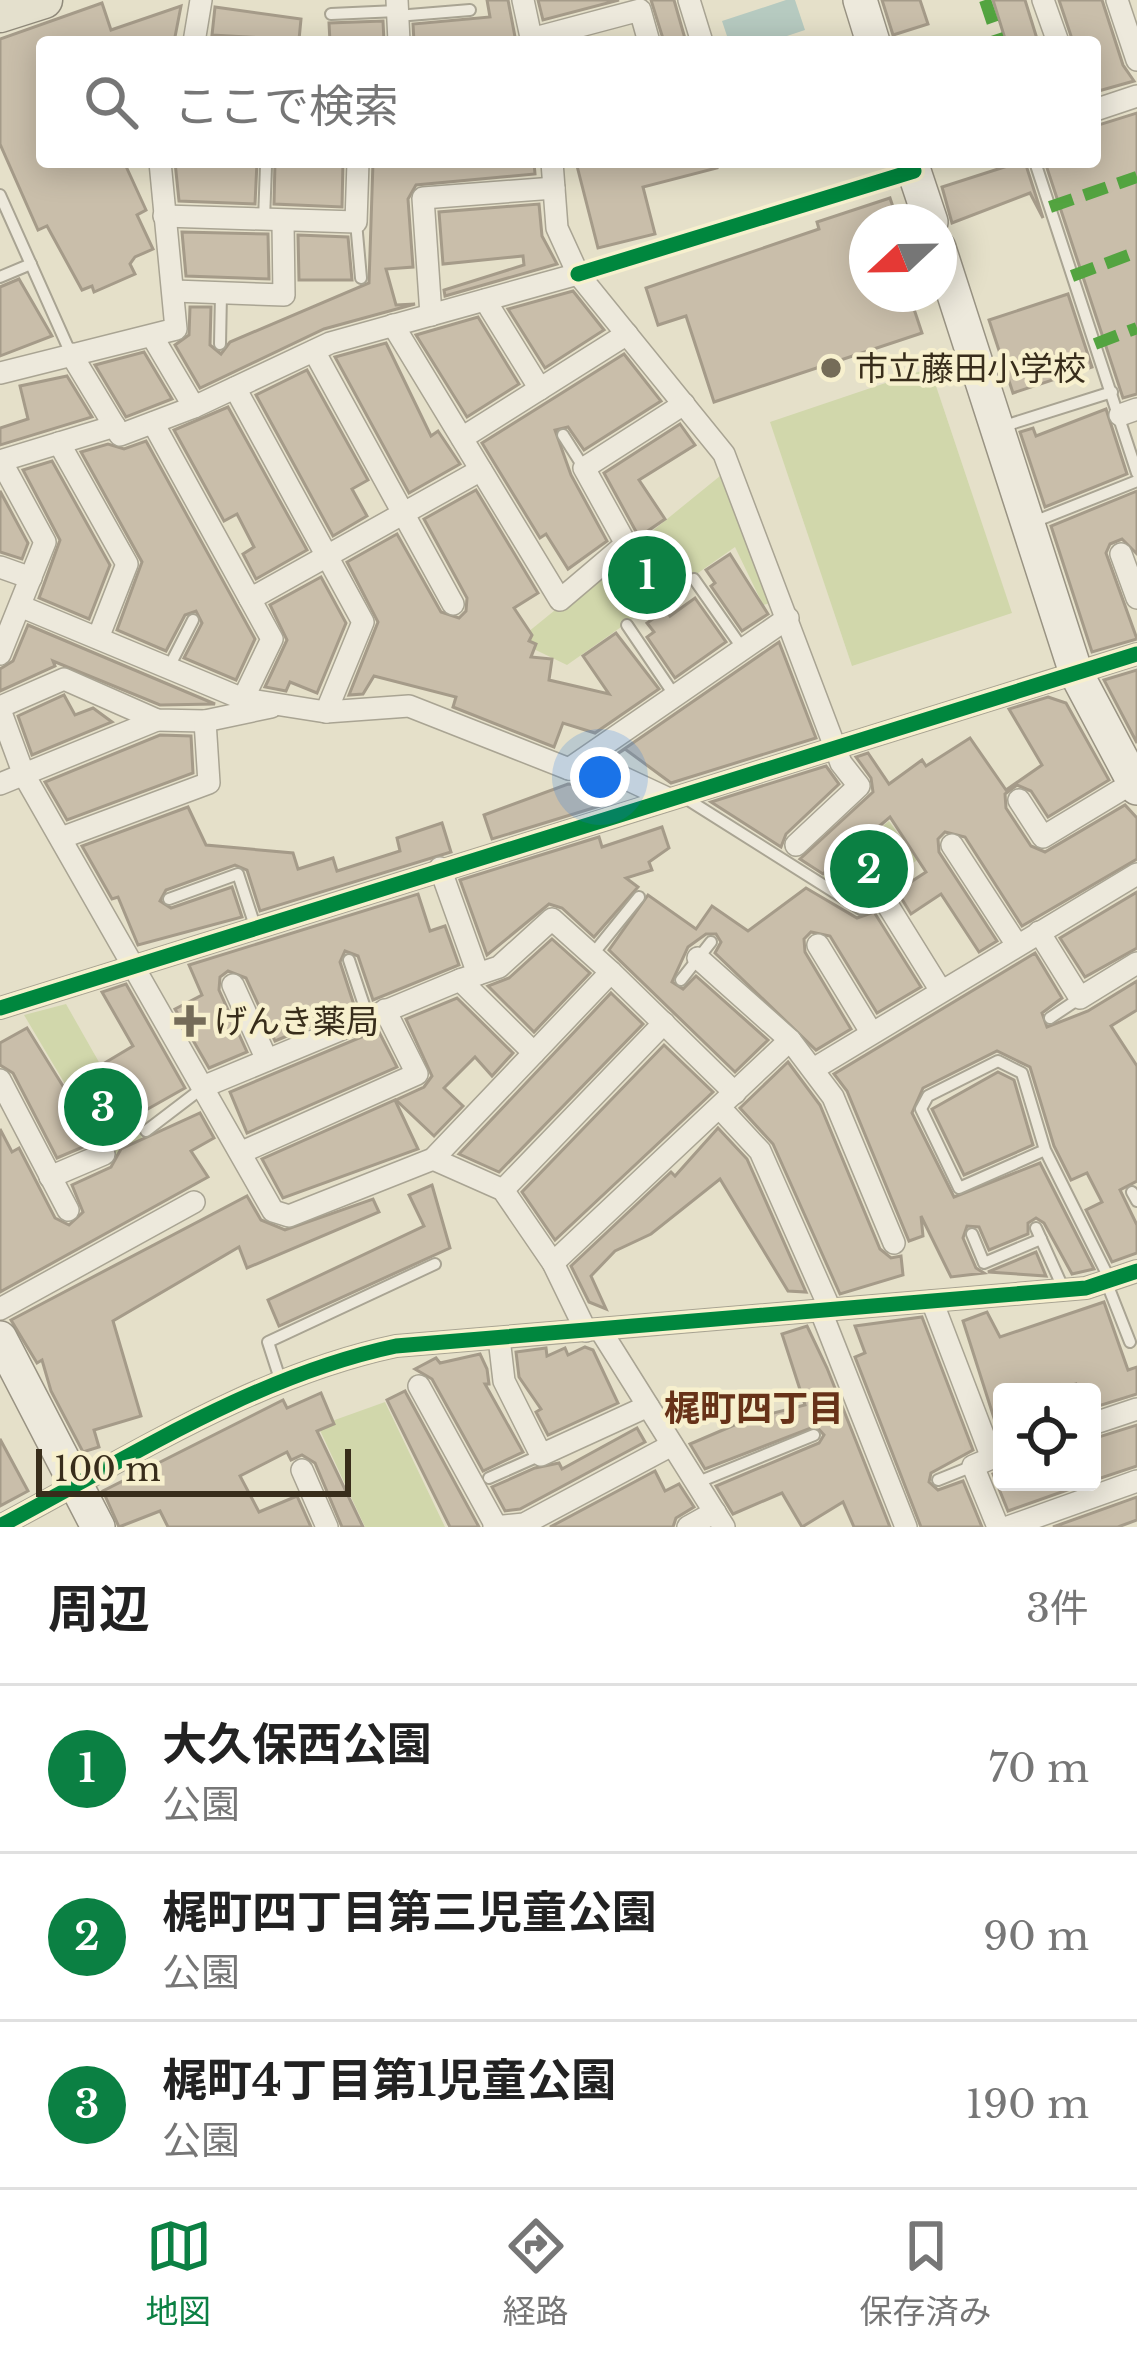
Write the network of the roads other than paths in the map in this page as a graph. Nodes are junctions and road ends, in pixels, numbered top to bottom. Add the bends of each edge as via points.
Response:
1 (44, 0) edge
2 (201, 0) edge
3 (523, 0) edge
4 (689, 0) edge
5 (860, 0) edge
6 (1043, 0) edge
7 (1117, 0) edge
8 (397, 9) edge
9 (470, 10) dead end
10 (0, 14) edge
11 (331, 14) dead end
12 (195, 36) edge
13 (531, 36) edge
14 (546, 36) edge
15 (647, 36) edge
16 (700, 36) edge
17 (871, 36) edge
18 (1056, 36) edge
19 (1134, 44) edge
20 (1137, 96) edge
21 (1101, 108) edge
22 (160, 168) edge
23 (266, 168) edge
24 (358, 168) edge
25 (552, 168) edge
26 (922, 168) edge
27 (1037, 168) edge
28 (554, 188) junction
29 (0, 195) edge
30 (928, 204) edge
31 (164, 216) junction
32 (356, 222) junction
33 (273, 223) junction
34 (31, 264) junction
35 (578, 274) junction
36 (0, 277) edge
37 (361, 278) dead end
38 (174, 291) junction
39 (221, 293) junction
40 (485, 300) junction
41 (957, 303) edge
42 (431, 315) junction
43 (393, 325) junction
44 (627, 334) junction
45 (152, 336) junction
46 (220, 344) dead end
47 (314, 351) junction
48 (71, 354) junction
49 (0, 373) edge
50 (235, 388) junction
51 (540, 389) junction
52 (1112, 392) junction
53 (684, 404) junction
54 (194, 407) junction
55 (1128, 412) edge
56 (153, 423) junction
57 (115, 426) junction
58 (998, 428) junction
59 (563, 435) dead end
60 (462, 438) junction
61 (58, 443) junction
62 (0, 461) edge
63 (584, 468) junction
64 (482, 470) junction
65 (1137, 477) edge
66 (403, 512) junction
67 (1028, 524) junction
68 (1121, 554) dead end
69 (327, 556) junction
70 (0, 567) edge
71 (31, 578) junction
72 (694, 579) dead end
73 (1137, 598) edge
74 (250, 599) junction
75 (453, 604) dead end
76 (20, 606) junction
77 (788, 619) junction
78 (193, 620) dead end
79 (627, 625) dead end
80 (98, 638) junction
81 (743, 650) junction
82 (0, 654) edge
83 (1137, 654) edge
84 (169, 668) junction
85 (1076, 673) junction
86 (675, 696) junction
87 (243, 698) junction
88 (272, 707) junction
89 (0, 708) edge
90 (326, 712) junction
91 (157, 720) junction
92 (206, 722) junction
93 (838, 746) junction
94 (569, 769) junction
95 (24, 775) junction
96 (0, 784) edge
97 (1135, 785) edge
98 (673, 796) junction
99 (1019, 800) dead end
100 (61, 838) junction
101 (796, 845) dead end
102 (952, 845) dead end
103 (440, 868) junction
104 (1137, 874) edge
105 (640, 896) dead end
106 (882, 896) joint
107 (169, 899) dead end
108 (255, 926) junction
109 (1039, 932) junction
110 (818, 945) dead end
111 (1017, 945) junction
112 (704, 950) joint
113 (592, 955) junction
114 (349, 961) dead end
115 (1137, 963) edge
116 (136, 965) junction
117 (611, 972) junction
118 (469, 977) junction
119 (681, 980) dead end
120 (233, 985) dead end
121 (941, 991) junction
122 (1079, 998) junction
123 (0, 1008) edge
124 (377, 1014) junction
125 (1050, 1018) dead end
126 (664, 1023) junction
127 (871, 1032) junction
128 (790, 1040) junction
129 (533, 1053) junction
130 (267, 1060) junction
131 (815, 1068) junction
132 (0, 1080) edge
133 (205, 1086) junction
134 (728, 1100) junction
135 (146, 1131) dead end
136 (1046, 1150) junction
137 (242, 1152) junction
138 (104, 1154) dead end
139 (433, 1159) junction
140 (50, 1177) junction
141 (503, 1190) junction
142 (194, 1202) dead end
143 (68, 1210) dead end
144 (972, 1234) dead end
145 (894, 1243) dead end
146 (553, 1263) junction
147 (435, 1264) dead end
148 (1137, 1271) edge
149 (1108, 1281) junction
150 (1064, 1290) junction
151 (932, 1301) junction
152 (0, 1309) edge
153 (825, 1309) junction
154 (593, 1331) junction
155 (0, 1338) edge
156 (499, 1338) junction
157 (1130, 1342) dead end
158 (8, 1377) edge
159 (280, 1379) junction
160 (419, 1387) dead end
161 (648, 1406) junction
162 (1137, 1408) edge
163 (1101, 1421) edge
164 (814, 1435) dead end
165 (672, 1445) junction
166 (541, 1455) junction
167 (989, 1460) edge
168 (302, 1470) dead end
169 (489, 1478) dead end
170 (938, 1480) dead end
171 (1137, 1481) edge
172 (696, 1483) junction
173 (76, 1485) junction
174 (719, 1520) edge
175 (0, 1526) edge
176 (495, 1526) edge
177 (98, 1527) edge
178 (327, 1527) edge
179 (688, 1527) edge
180 (906, 1527) edge
181 (998, 1527) edge
182 (1008, 1527) edge

1 - 10 main road
2 - 12 street
3 - 13 street
4 - 16 street
5 - 17 street
6 - 18 street
7 - 19 street
8 - 9 lane
8 - 11 lane
14 - 15 street via 640,10
20 - 21 street
22 - 31 street
23 - 33 lane
24 - 32 street
25 - 28 street
26 - 30 street
27 - 52 lane
28 - 35 street via 557,228
28 - 42 street via 423,198
29 - 34 lane
31 - 33 street
31 - 38 street
32 - 33 street
32 - 37 lane
33 - 39 street via 284,295
34 - 36 lane
34 - 48 lane
35 - 40 street
35 - 44 street
38 - 39 street
38 - 45 street via 176,329
39 - 46 lane
40 - 42 street
40 - 51 street
41 - 58 street
42 - 43 street
43 - 47 street
43 - 60 street
44 - 51 street
44 - 53 street
45 - 48 street
45 - 54 street
47 - 50 street
47 - 66 street
48 - 49 street
48 - 57 street
50 - 54 street
50 - 69 street
51 - 60 street
52 - 55 lane
52 - 58 lane
53 - 63 street
53 - 77 street via 724,454
54 - 56 street
55 - 65 lane
56 - 57 street via 120,435
56 - 74 street
57 - 61 street
58 - 67 street
59 - 63 lane
60 - 64 street
61 - 62 street
61 - 80 street via 127,564
62 - 71 street via 45,542
63 - 64 street via 626,544 560,600
64 - 66 street
65 - 67 lane
66 - 69 street
66 - 75 street
67 - 85 street
68 - 73 street
69 - 74 street
69 - 90 street via 363,622
70 - 71 street
71 - 76 street
72 - 81 lane
74 - 87 street via 272,639
76 - 80 street
76 - 82 street
77 - 81 street
77 - 93 street
78 - 84 lane
79 - 86 lane
80 - 84 street
81 - 86 street
83 - 85 street
84 - 87 street
85 - 93 street
85 - 97 street
86 - 94 street
87 - 88 street
88 - 90 street
88 - 92 street
89 - 91 street via 64,679
89 - 95 street
90 - 94 street via 409,706
91 - 92 street
91 - 95 street
92 - 100 street via 209,783
93 - 98 street
93 - 101 street via 859,786
94 - 98 street via 607,770
95 - 96 street
95 - 100 street
97 - 99 street via 1043,837
98 - 103 street
98 - 106 lane via 862,909
100 - 116 street
102 - 111 street
103 - 108 street
103 - 118 street
104 - 109 street
105 - 113 lane
106 - 121 street
107 - 108 lane via 238,874
108 - 116 street
109 - 111 street
109 - 122 street
110 - 127 street
111 - 121 street
112 - 119 lane
112 - 128 street
113 - 117 street
113 - 118 street via 553,919 499,967
114 - 124 lane
115 - 122 street
116 - 123 street
116 - 133 street
117 - 126 street
117 - 129 street
118 - 124 street
118 - 129 street
120 - 130 street
121 - 127 street
122 - 125 lane
124 - 130 street
124 - 137 street via 417,1074
126 - 134 street
126 - 141 street
127 - 131 street
128 - 131 street
128 - 134 street
129 - 139 street
130 - 133 street
131 - 145 street
132 - 140 street
133 - 135 lane
133 - 137 street
134 - 146 street
134 - 153 street via 760,1151
136 - 136 lane via 1022,1073 998,1061 928,1096 921,1109 959,1188
136 - 149 lane
137 - 139 street via 273,1211 289,1216
138 - 140 street
139 - 141 street
140 - 143 street
141 - 146 street
142 - 152 street
144 - 150 lane via 984,1263 1039,1233
146 - 154 street
147 - 159 lane via 268,1342
148 - 149 street
149 - 150 street
149 - 157 lane
150 - 151 street
151 - 153 street
151 - 167 street
153 - 154 street
153 - 180 street
154 - 156 street
154 - 161 street
155 - 158 street
156 - 159 street via 396,1346
156 - 166 street via 504,1381
158 - 173 street
159 - 173 street
160 - 176 street
161 - 165 street
161 - 166 street
162 - 163 street
164 - 172 lane
165 - 172 street
165 - 176 street via 524,1525
166 - 169 lane
167 - 170 lane
167 - 181 street
168 - 178 street
171 - 182 street
172 - 174 street
173 - 175 street
173 - 177 street
174 - 179 street

